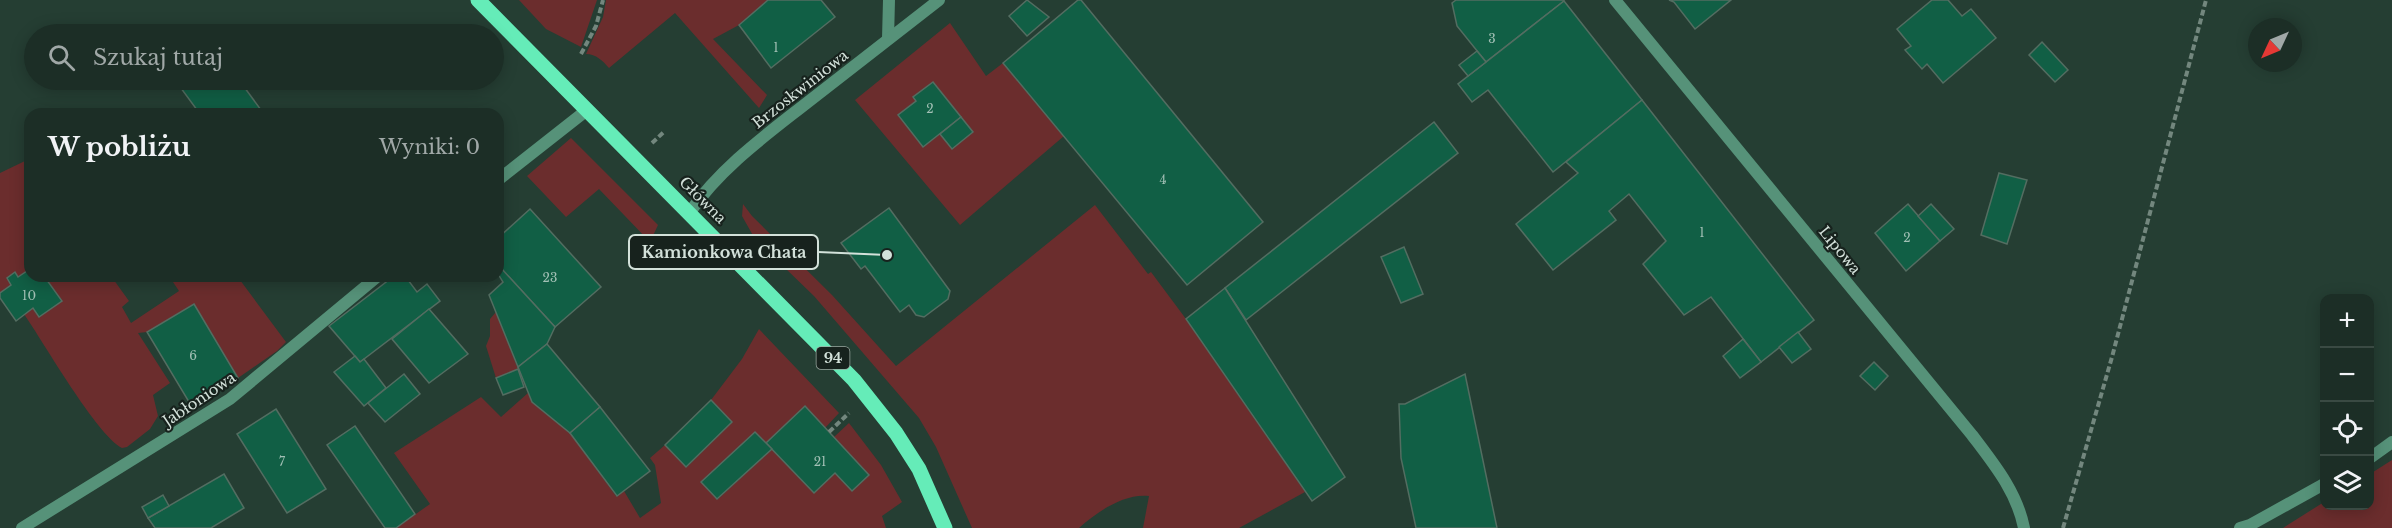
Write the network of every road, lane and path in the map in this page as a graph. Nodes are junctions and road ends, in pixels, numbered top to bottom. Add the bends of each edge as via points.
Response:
1 (603, 0) edge
2 (889, 0) edge
3 (939, 0) edge
4 (1615, 0) edge
5 (2206, 0) edge
6 (481, 1) edge
7 (503, 24) edge
8 (504, 25) edge
9 (888, 39) junction
10 (581, 54) dead end
11 (587, 110) junction
12 (665, 131) dead end
13 (651, 144) dead end
14 (504, 175) edge
15 (690, 212) junction
16 (371, 282) edge
17 (842, 420) dead end
18 (829, 432) dead end
19 (2392, 442) edge
20 (2373, 456) edge
21 (2320, 487) edge
22 (22, 528) edge
23 (945, 528) edge
24 (2024, 528) edge
25 (2063, 528) edge
26 (2240, 528) edge

1 - 10 path via 596,26
2 - 9 street
3 - 9 street, Brzoskwiniowa
4 - 24 street, Lipowa via 1972,435 2006,479
5 - 25 path
6 - 7 main road, Główna / 94
8 - 11 main road, Główna / 94
9 - 15 street, Brzoskwiniowa via 760,140 701,196
11 - 14 street
11 - 15 main road, Główna / 94
12 - 13 path
15 - 23 main road, Główna / 94 via 874,403 924,478
16 - 22 street, Jabłoniowa via 230,399
17 - 18 path
19 - 20 street
21 - 26 street

